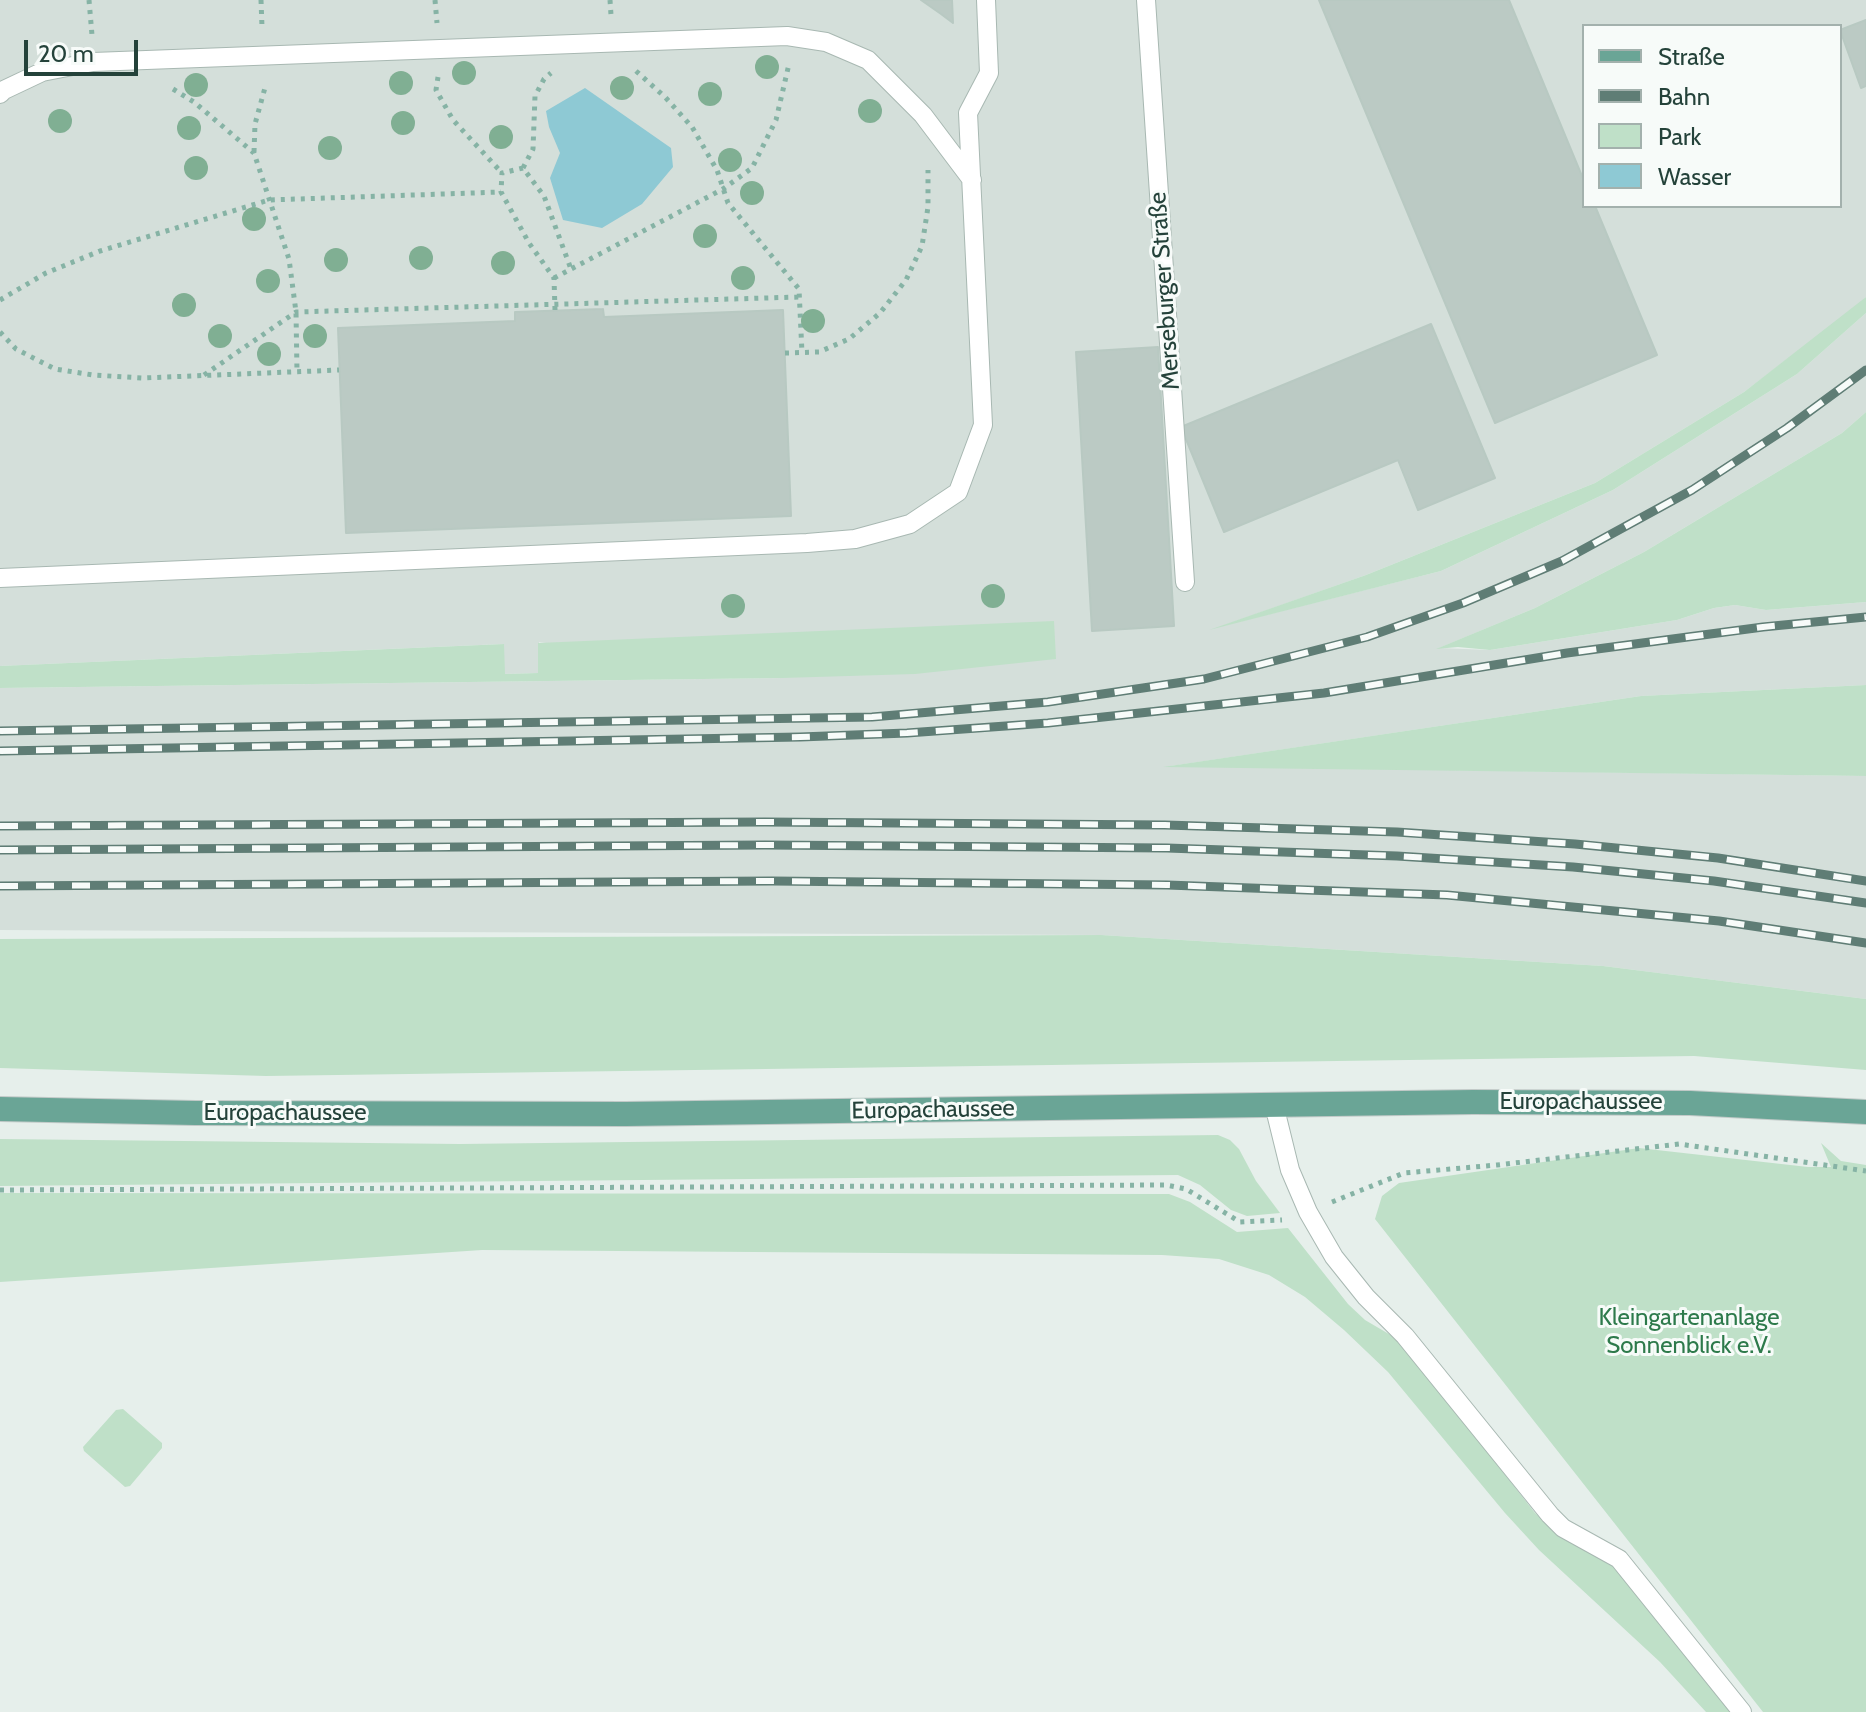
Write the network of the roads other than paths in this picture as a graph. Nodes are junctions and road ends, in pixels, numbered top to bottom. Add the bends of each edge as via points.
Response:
1 (986, 0) edge
2 (1146, 0) edge
3 (0, 94) edge
4 (972, 180) junction
5 (0, 578) edge
6 (1185, 582) dead end
7 (1274, 1105) junction
8 (0, 1109) edge
9 (1866, 1112) edge
10 (1742, 1712) edge

1 - 4 lane via 989,73 968,113
2 - 6 lane, Merseburger Straße
3 - 4 lane via 42,72 93,62 787,36 826,42 868,60 923,115
4 - 5 lane via 983,425 958,492 910,524 855,539 807,543
7 - 8 main road, Europachaussee via 626,1114
7 - 9 main road, Europachaussee via 1690,1103
7 - 10 lane via 1290,1170 1342,1267 1550,1515 1577,1537 1619,1559

